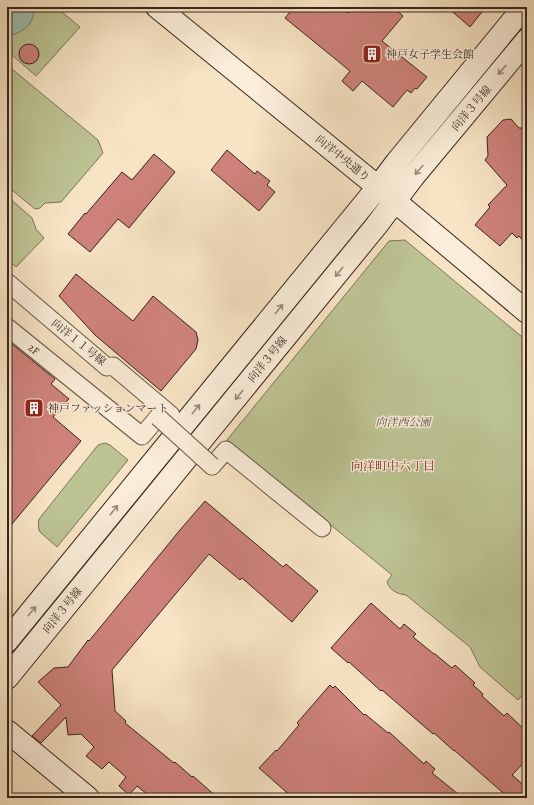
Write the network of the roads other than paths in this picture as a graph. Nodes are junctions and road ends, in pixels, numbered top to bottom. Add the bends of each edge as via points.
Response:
1 (157, 7) edge
2 (524, 7) edge
3 (527, 40) edge
4 (378, 187) junction
5 (395, 202) junction
6 (7, 282) edge
7 (527, 312) edge
8 (7, 327) edge
9 (165, 416) junction
10 (322, 528) dead end
11 (7, 641) edge
12 (7, 678) edge
13 (7, 731) edge
14 (88, 798) edge

1 - 4 street, 向洋中央通り
2 - 4 street, 向洋３号線
3 -> 5 street, 向洋３号線
4 - 5 street, 向洋中央通り
11 -> 4 street, 向洋３号線
5 - 7 street, 向洋中央通り
5 -> 12 street, 向洋３号線
6 - 9 street, 向洋１１号線 via 109,368 113,366
8 - 9 street, 2F via 142,436
9 - 10 street, 向洋１１号線, bridge via 212,466 226,450
13 - 14 street

